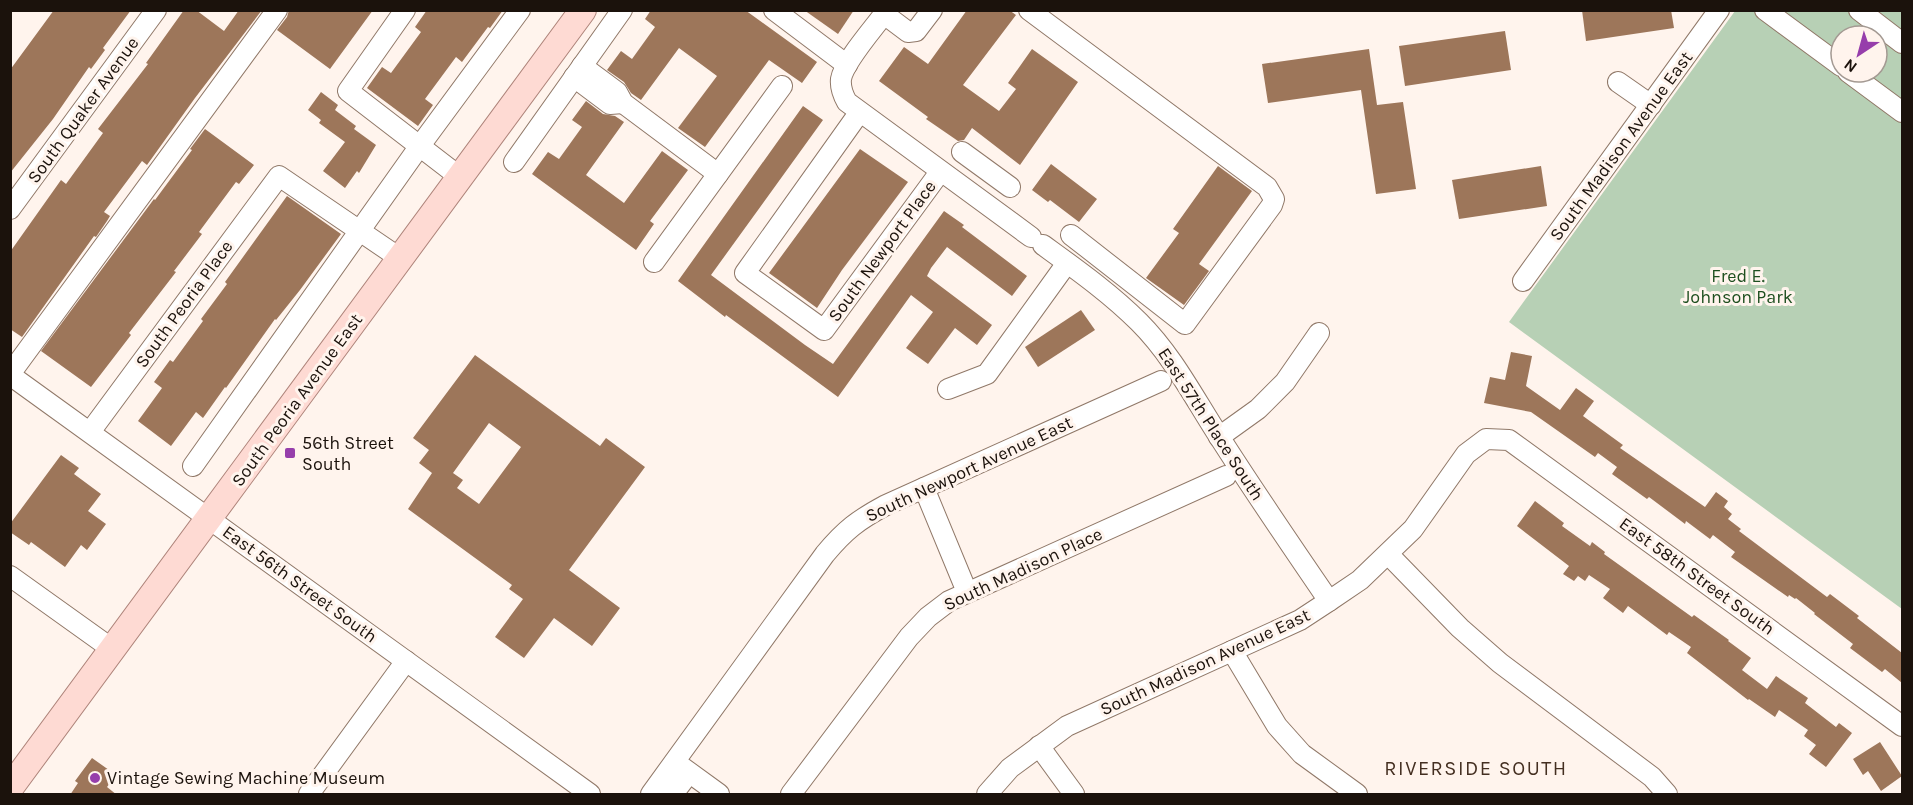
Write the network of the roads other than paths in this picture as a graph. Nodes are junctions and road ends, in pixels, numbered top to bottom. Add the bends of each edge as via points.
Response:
1 (156, 10) edge
2 (277, 10) edge
3 (405, 10) edge
4 (520, 10) edge
5 (583, 10) edge
6 (622, 10) edge
7 (774, 10) edge
8 (932, 10) edge
9 (1029, 10) edge
10 (1719, 10) edge
11 (1766, 10) edge
12 (1858, 10) edge
13 (885, 12) edge
14 (1902, 43) edge
15 (552, 52) junction
16 (1829, 57) edge
17 (847, 65) junction
18 (578, 72) junction
19 (1618, 82) dead end
20 (1864, 84) edge
21 (782, 86) dead end
22 (1651, 105) junction
23 (1902, 112) edge
24 (859, 113) junction
25 (419, 147) junction
26 (962, 152) dead end
27 (514, 162) dead end
28 (986, 169) junction
29 (940, 172) junction
30 (718, 174) junction
31 (460, 178) junction
32 (1010, 187) dead end
33 (970, 193) junction
34 (10, 209) edge
35 (360, 230) junction
36 (1071, 235) dead end
37 (401, 259) junction
38 (1106, 261) junction
39 (654, 262) dead end
40 (1067, 263) junction
41 (1523, 281) dead end
42 (1092, 282) junction
43 (1319, 333) dead end
44 (10, 374) edge
45 (1161, 381) dead end
46 (948, 389) dead end
47 (90, 432) junction
48 (1220, 437) junction
49 (1486, 439) joint
50 (193, 466) dead end
51 (1226, 476) dead end
52 (924, 488) junction
53 (209, 518) junction
54 (1388, 554) junction
55 (10, 576) edge
56 (967, 592) junction
57 (1329, 601) junction
58 (112, 649) junction
59 (1232, 651) junction
60 (406, 661) junction
61 (1902, 726) edge
62 (1039, 746) junction
63 (682, 768) junction
64 (10, 788) edge
65 (309, 795) edge
66 (590, 795) edge
67 (651, 795) edge
68 (673, 795) edge
69 (719, 795) edge
70 (791, 795) edge
71 (987, 795) edge
72 (1074, 795) edge
73 (1357, 795) edge
74 (1667, 795) edge

1 - 34 street, South Quaker Avenue
2 - 44 street
3 - 25 street via 348,91
4 - 25 street
5 - 15 main road, South Peoria Avenue East
6 - 18 street
7 - 17 street
8 - 13 street via 916,31 908,32
9 - 38 street via 1267,187 1274,199 1185,324
10 - 22 street, South Madison Avenue East
11 - 16 street
12 - 14 street
13 - 17 street
15 - 18 street
15 - 31 main road, South Peoria Avenue East
17 - 24 street, East 57th Place South via 841,90
18 - 27 street
18 - 30 street via 610,104 623,103
19 - 22 street
20 - 23 street
21 - 30 street
22 - 41 street, South Madison Avenue East
24 - 29 street, East 57th Place South
24 - 29 street, South Newport Place via 745,273 824,330
25 - 31 street
25 - 35 street
26 - 28 street
28 - 32 street
28 - 33 street
29 - 33 street, East 57th Place South
30 - 39 street
31 - 37 main road, South Peoria Avenue East
33 - 40 street, East 57th Place South
35 - 37 street
35 - 47 street, South Peoria Place via 279,177
35 - 50 street
36 - 38 street
37 - 53 main road, South Peoria Avenue East
38 - 42 street
40 - 42 street, East 57th Place South
40 - 46 street via 987,374
42 - 48 street, East 57th Place South via 1158,342
43 - 48 street via 1285,382 1258,409
44 - 47 street, East 56th Street South
45 - 52 street, South Newport Avenue East
47 - 53 street, East 56th Street South
48 - 57 street, East 57th Place South
49 - 54 street, South Madison Avenue East via 1466,454 1413,529
49 - 61 street, East 58th Street South via 1509,440
51 - 56 street, South Madison Place
52 - 56 street
52 - 63 street, South Newport Avenue East via 843,532
53 - 58 main road, South Peoria Avenue East
53 - 60 street, East 56th Street South
54 - 57 street, South Madison Avenue East
54 - 74 street via 1500,663 1652,777
55 - 58 street
56 - 70 street, South Madison Place via 927,617 909,637
57 - 59 street, South Madison Avenue East via 1300,620
58 - 64 main road, South Peoria Avenue East
59 - 62 street, South Madison Avenue East via 1067,726
59 - 73 street via 1277,726 1302,754
60 - 65 street
60 - 66 street, East 56th Street South
62 - 71 street, South Madison Avenue East via 1010,768
62 - 72 street
63 - 67 street
63 - 68 street
63 - 69 street

